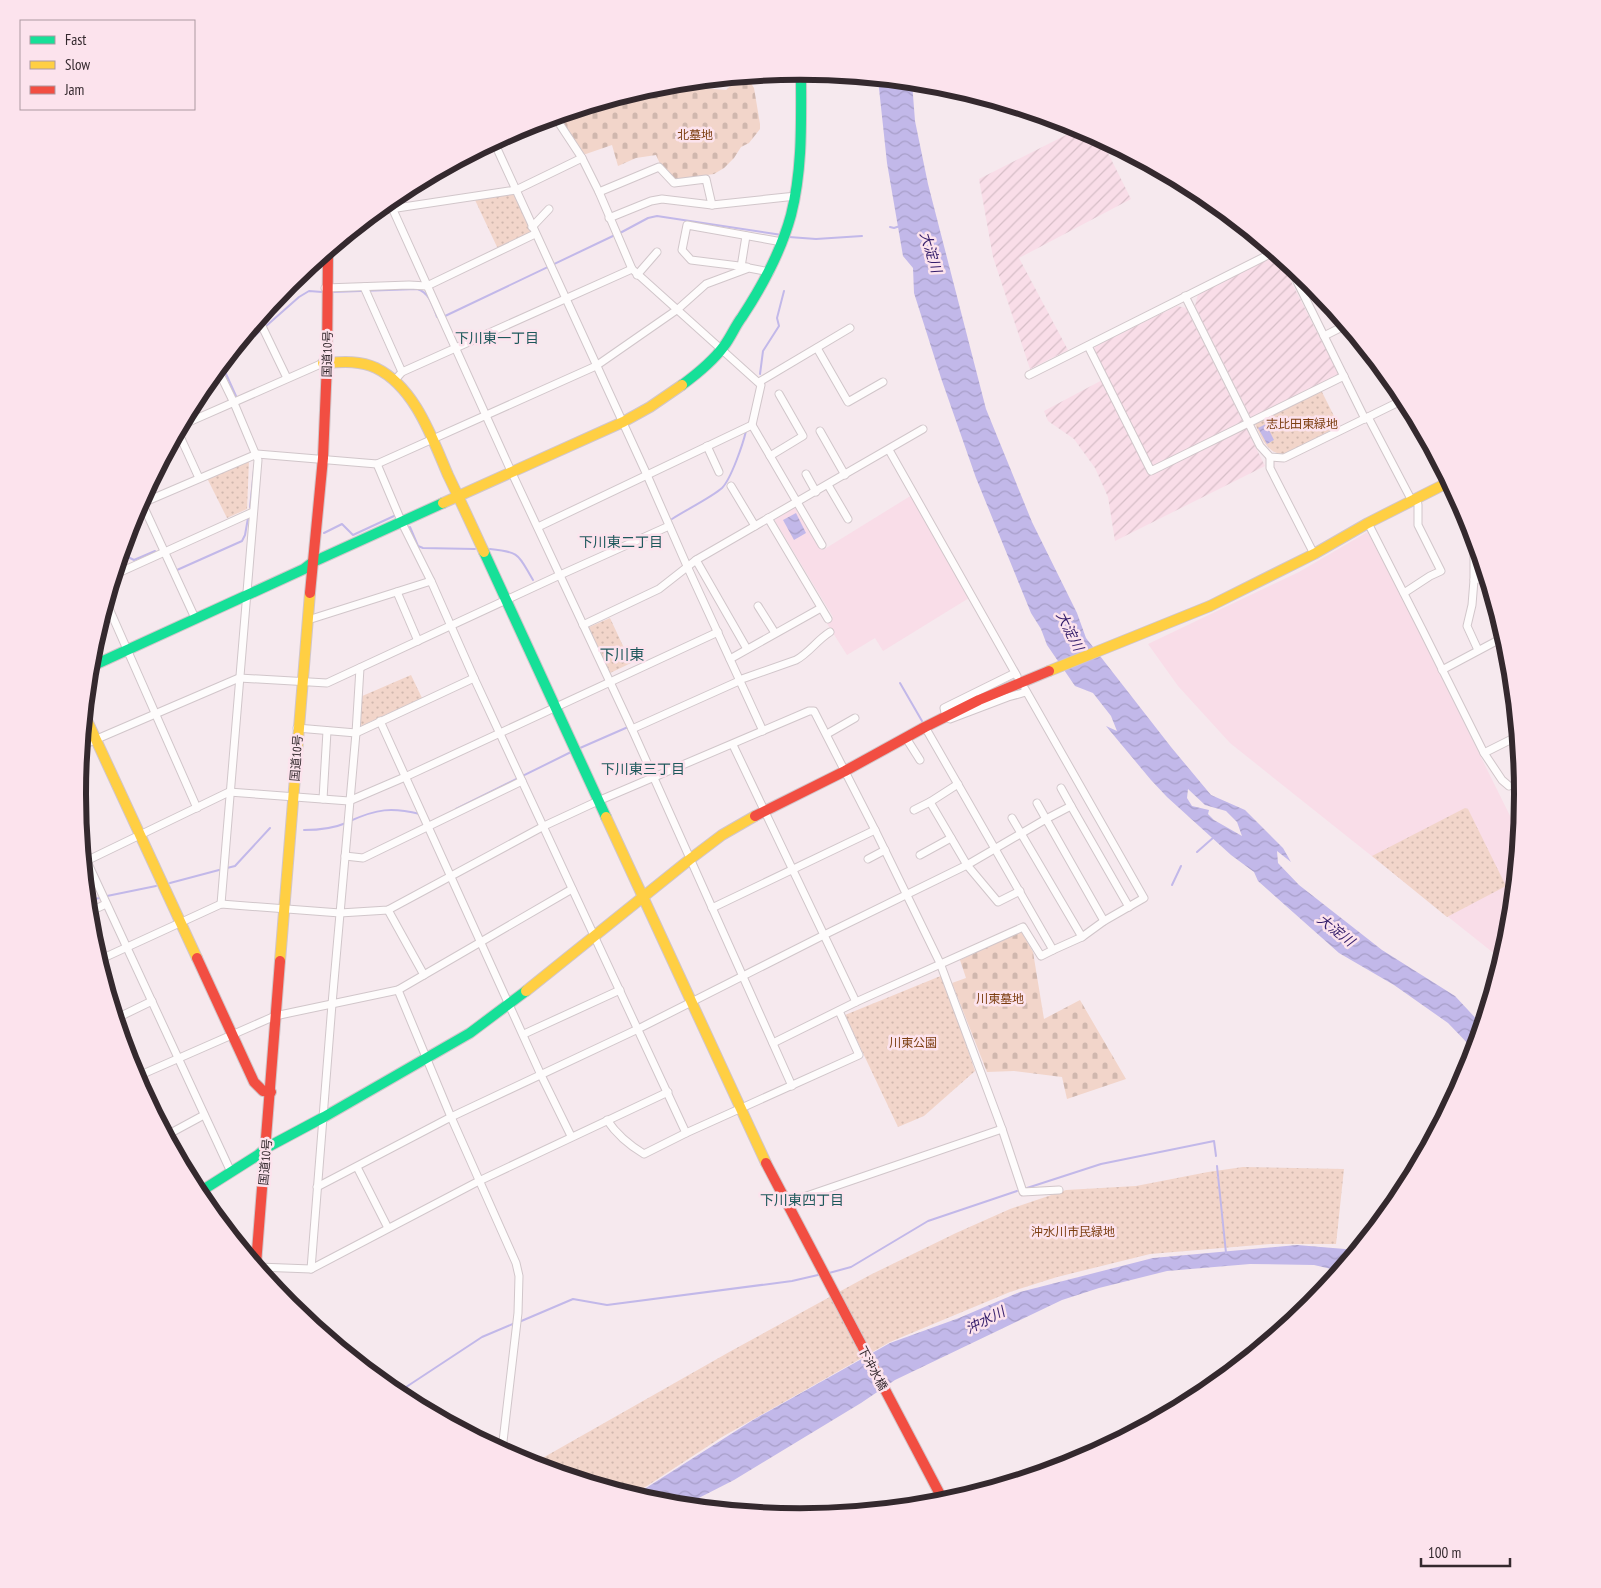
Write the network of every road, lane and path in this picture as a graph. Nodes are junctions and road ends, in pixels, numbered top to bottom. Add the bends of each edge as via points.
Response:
1 (801, 80) edge
2 (559, 123) edge
3 (497, 148) edge
4 (582, 158) junction
5 (516, 190) junction
6 (599, 192) junction
7 (796, 196) junction
8 (399, 204) edge
9 (712, 205) junction
10 (392, 209) edge
11 (549, 209) dead end
12 (609, 218) junction
13 (533, 230) junction
14 (746, 236) junction
15 (783, 241) junction
16 (658, 252) dead end
17 (1268, 255) edge
18 (327, 260) edge
19 (322, 265) edge
20 (741, 267) junction
21 (749, 268) junction
22 (635, 272) junction
23 (770, 272) junction
24 (1297, 282) edge
25 (427, 286) junction
26 (364, 287) junction
27 (325, 288) junction
28 (1185, 296) junction
29 (566, 300) junction
30 (678, 309) junction
31 (262, 326) edge
32 (850, 328) dead end
33 (1341, 328) edge
34 (1324, 336) junction
35 (1088, 346) junction
36 (456, 348) junction
37 (817, 348) junction
38 (722, 349) junction
39 (325, 363) junction
40 (596, 366) junction
41 (1029, 375) dead end
42 (398, 376) junction
43 (1344, 376) junction
44 (221, 377) edge
45 (288, 378) junction
46 (759, 382) junction
47 (882, 382) dead end
48 (779, 394) dead end
49 (234, 402) junction
50 (1397, 402) edge
51 (486, 414) junction
52 (1366, 418) junction
53 (192, 420) edge
54 (623, 422) junction
55 (1249, 423) junction
56 (752, 425) junction
57 (924, 430) dead end
58 (820, 431) dead end
59 (181, 439) edge
60 (432, 439) junction
61 (707, 446) junction
62 (889, 450) junction
63 (257, 454) junction
64 (770, 456) junction
65 (1270, 457) junction
66 (320, 458) junction
67 (377, 464) junction
68 (511, 471) junction
69 (719, 472) dead end
70 (806, 474) dead end
71 (647, 475) junction
72 (845, 475) junction
73 (199, 478) junction
74 (828, 485) junction
75 (1444, 485) edge
76 (731, 486) dead end
77 (816, 492) junction
78 (458, 497) junction
79 (151, 499) edge
80 (1414, 500) junction
81 (798, 503) junction
82 (145, 512) edge
83 (253, 512) junction
84 (768, 518) junction
85 (848, 519) dead end
86 (402, 523) junction
87 (1368, 523) junction
88 (669, 526) junction
89 (754, 526) junction
90 (538, 527) junction
91 (822, 545) dead end
92 (164, 552) junction
93 (1314, 554) junction
94 (1474, 556) edge
95 (696, 560) junction
96 (308, 565) junction
97 (687, 566) junction
98 (122, 571) edge
99 (560, 574) junction
100 (1481, 578) edge
101 (1474, 580) junction
102 (431, 581) junction
103 (397, 592) junction
104 (1404, 593) junction
105 (246, 595) junction
106 (506, 600) junction
107 (758, 606) dead end
108 (821, 608) junction
109 (110, 613) edge
110 (195, 618) junction
111 (828, 619) dead end
112 (308, 620) junction
113 (583, 625) junction
114 (451, 627) junction
115 (718, 632) junction
116 (830, 632) dead end
117 (775, 633) junction
118 (1497, 640) edge
119 (418, 641) junction
120 (747, 649) junction
121 (126, 650) junction
122 (1478, 650) junction
123 (730, 659) junction
124 (99, 663) edge
125 (360, 668) junction
126 (1442, 670) junction
127 (239, 678) junction
128 (474, 678) junction
129 (739, 680) junction
130 (609, 681) junction
131 (299, 682) junction
132 (555, 706) junction
133 (155, 714) junction
134 (946, 717) junction
135 (855, 718) dead end
136 (380, 721) junction
137 (90, 726) edge
138 (630, 726) junction
139 (295, 728) junction
140 (927, 729) junction
141 (327, 731) junction
142 (762, 731) junction
143 (356, 733) junction
144 (500, 733) junction
145 (827, 734) junction
146 (906, 738) junction
147 (96, 739) junction
148 (1512, 739) edge
149 (89, 742) edge
150 (732, 745) junction
151 (1484, 753) junction
152 (920, 760) dead end
153 (846, 771) junction
154 (405, 777) junction
155 (653, 778) junction
156 (522, 781) junction
157 (958, 784) junction
158 (1509, 786) dead end
159 (1061, 788) dead end
160 (230, 792) junction
161 (290, 796) junction
162 (322, 799) junction
163 (349, 801) junction
164 (598, 801) junction
165 (930, 802) junction
166 (1037, 803) dead end
167 (1071, 806) junction
168 (197, 808) junction
169 (914, 810) dead end
170 (764, 811) junction
171 (1012, 818) dead end
172 (1046, 820) junction
173 (427, 825) junction
174 (544, 826) junction
175 (875, 830) junction
176 (1021, 834) junction
177 (140, 835) junction
178 (951, 838) junction
179 (996, 849) junction
180 (885, 850) junction
181 (920, 855) dead end
182 (345, 856) junction
183 (90, 857) edge
184 (868, 859) dead end
185 (689, 860) junction
186 (967, 865) junction
187 (793, 870) junction
188 (91, 873) edge
189 (451, 876) junction
190 (572, 889) junction
191 (1020, 891) junction
192 (906, 894) junction
193 (642, 896) junction
194 (106, 904) junction
195 (221, 904) junction
196 (1129, 907) junction
197 (712, 908) junction
198 (96, 909) edge
199 (280, 909) junction
200 (388, 910) junction
201 (340, 913) junction
202 (1104, 921) junction
203 (181, 923) junction
204 (824, 935) junction
205 (594, 937) junction
206 (1082, 937) junction
207 (480, 941) junction
208 (127, 947) junction
209 (1053, 950) junction
210 (106, 957) edge
211 (940, 963) junction
212 (424, 975) junction
213 (742, 976) junction
214 (398, 990) junction
215 (620, 990) junction
216 (152, 1001) junction
217 (691, 1002) junction
218 (856, 1002) junction
219 (332, 1004) junction
220 (509, 1004) junction
221 (839, 1011) junction
222 (122, 1016) edge
223 (272, 1017) junction
224 (638, 1029) junction
225 (524, 1034) junction
226 (232, 1035) junction
227 (773, 1042) junction
228 (427, 1058) junction
229 (178, 1059) junction
230 (144, 1074) edge
231 (541, 1075) junction
232 (792, 1086) junction
233 (267, 1091) junction
234 (668, 1092) junction
235 (740, 1109) junction
236 (204, 1114) junction
237 (324, 1117) junction
238 (451, 1117) junction
239 (607, 1120) junction
240 (1002, 1129) junction
241 (172, 1132) edge
242 (686, 1134) junction
243 (571, 1136) junction
244 (262, 1151) junction
245 (357, 1167) junction
246 (231, 1172) junction
247 (479, 1181) junction
248 (317, 1187) junction
249 (205, 1188) edge
250 (1059, 1190) dead end
251 (786, 1203) junction
252 (388, 1228) junction
253 (250, 1248) edge
254 (257, 1257) edge
255 (265, 1266) edge
256 (311, 1269) junction
257 (503, 1443) edge
258 (940, 1494) edge

1 - 7 main road
2 - 4 street
3 - 5 street
4 - 5 street
4 - 6 street
5 - 8 street
5 - 13 street
6 - 9 street via 659,167 674,183 706,179
6 - 12 street
7 - 9 street
7 - 15 main road
9 - 12 street via 651,201
10 - 25 street
11 - 13 street
12 - 22 street
13 - 25 street
13 - 29 street
14 - 15 street
14 - 20 street
14 - 20 street via 687,225 682,250 691,260
15 - 23 main road
16 - 22 street
17 - 28 street
18 - 27 main road, 国道10号
19 - 27 main road, 国道10号
20 - 21 street
21 - 23 street
21 - 30 street via 706,284
22 - 29 street
22 - 30 street
23 - 38 main road
24 - 34 street
25 - 26 street
25 - 36 street
26 - 27 street
26 - 42 street
27 - 39 main road, 国道10号
28 - 35 street
28 - 55 street
29 - 36 street
29 - 40 street
30 - 38 street
30 - 40 street
31 - 45 street
32 - 37 street
33 - 34 street
34 - 43 street
35 - 41 street
35 - 55 street via 1150,471
36 - 42 street
36 - 51 street
37 - 46 street
37 - 47 street via 848,402
38 - 46 street
38 - 54 main road via 680,387 649,409
39 - 42 main road via 357,363
39 - 45 street
39 - 66 main road, 国道10号
40 - 51 street
40 - 54 street
42 - 60 main road, 下沖水橋
43 - 52 street
43 - 55 street
44 - 49 street
45 - 49 street
46 - 56 street
48 - 64 street via 803,436
49 - 53 street
49 - 63 street
50 - 52 street
51 - 60 street
51 - 68 street
52 - 65 street via 1284,458
52 - 80 street
54 - 68 main road
54 - 71 street
55 - 65 street via 1260,446
56 - 61 street
56 - 64 street
57 - 62 street
58 - 72 street
59 - 73 street
60 - 67 street
60 - 78 main road, 下沖水橋
61 - 69 street
61 - 71 street
62 - 72 street
62 - 134 street via 1016,674 944,708
63 - 66 street
63 - 73 street
63 - 83 street
64 - 81 street
65 - 93 street via 1270,468
66 - 67 street
66 - 96 main road, 国道10号
67 - 86 street
68 - 78 main road
68 - 90 street
70 - 77 street
71 - 88 street
71 - 90 street
72 - 74 street
73 - 79 street
74 - 77 street
74 - 85 street
75 - 80 main road
76 - 89 street
77 - 81 street
78 - 86 main road
78 - 106 main road, 下沖水橋
80 - 87 main road
80 - 104 street via 1418,525 1441,571
81 - 84 street
81 - 91 street
82 - 92 street
83 - 92 street
83 - 105 street
84 - 89 street
84 - 108 street
86 - 96 main road
86 - 102 street
87 - 93 main road
87 - 104 street
88 - 97 street
88 - 99 street
89 - 95 street
90 - 99 street
92 - 98 street
92 - 110 street
93 - 134 main road via 1210,606 1029,678
94 - 101 street
95 - 97 street
95 - 120 street
96 - 105 main road
96 - 112 main road, 国道10号
96 - 131 main road, 国道10号
97 - 113 street via 660,589
97 - 115 street
99 - 106 street
99 - 113 street
100 - 101 street
101 - 122 street via 1467,626
102 - 103 street
102 - 114 street
103 - 112 street
103 - 119 street
104 - 126 street
105 - 110 main road
105 - 127 street
106 - 114 street
106 - 132 main road, 下沖水橋
107 - 117 street
108 - 111 street
108 - 117 street
109 - 121 street
110 - 121 main road
112 - 131 main road, 国道10号
113 - 130 street
114 - 119 street
114 - 128 street
115 - 123 street
115 - 130 street
116 - 129 street via 796,660
117 - 120 street
118 - 122 street
119 - 125 street
120 - 123 street
121 - 124 main road
121 - 133 street
122 - 126 street
123 - 129 street
125 - 131 street via 327,683
125 - 143 street
126 - 151 street
127 - 131 street
127 - 133 street
127 - 160 street
128 - 136 street
128 - 144 street
129 - 138 street
129 - 142 street
130 - 132 street
130 - 138 street
131 - 139 main road, 国道10号
132 - 144 street
132 - 164 main road, 下沖水橋
133 - 147 street
133 - 168 street
134 - 140 main road
135 - 145 street
136 - 143 street
136 - 154 street
137 - 147 main road
138 - 155 street
139 - 141 street
139 - 161 main road, 国道10号
140 - 146 main road
140 - 157 street
140 - 196 street via 1025,691 1144,898
141 - 143 street
141 - 162 street
142 - 145 street via 814,711
142 - 150 street
143 - 163 street
144 - 154 street
144 - 156 street
145 - 153 street
146 - 152 street
146 - 153 main road
147 - 149 street
147 - 177 main road
148 - 151 street
150 - 155 street
150 - 170 street
151 - 158 street
153 - 170 main road
153 - 175 street
154 - 163 street
154 - 173 street
155 - 164 street
155 - 185 street
156 - 173 street
156 - 174 street
157 - 165 street
157 - 179 street
159 - 167 street
160 - 161 street
160 - 168 street
160 - 195 street
161 - 162 street
161 - 199 main road, 国道10号
162 - 163 street
163 - 182 street
164 - 174 street
164 - 193 main road, 下沖水橋
165 - 169 street
165 - 178 street
166 - 172 street
167 - 172 street
167 - 196 street
168 - 177 street
170 - 185 main road via 722,835
170 - 187 street
171 - 176 street
172 - 176 street
172 - 202 street
173 - 182 street via 363,858
173 - 189 street
174 - 189 street
174 - 190 street
175 - 180 street
175 - 187 street
176 - 179 street
176 - 206 street
177 - 183 street
177 - 203 main road
178 - 181 street
178 - 186 street
179 - 186 street
179 - 191 street
180 - 184 street
180 - 192 street
182 - 201 street
185 - 193 main road
185 - 197 street
186 - 191 street via 998,902
186 - 192 street
187 - 197 street
187 - 204 street
188 - 194 street
189 - 200 street
189 - 207 street
190 - 205 street
190 - 207 street
191 - 209 street
192 - 204 street
192 - 211 street
193 - 205 main road
193 - 217 main road, 下沖水橋
194 - 198 street
194 - 208 street
195 - 199 street
195 - 203 street
196 - 202 street
197 - 213 street
199 - 201 street
199 - 223 main road, 国道10号
200 - 201 street
200 - 212 street
201 - 219 street
202 - 206 street
203 - 208 street
203 - 226 main road
204 - 213 street
204 - 218 street
205 - 215 street
205 - 220 main road
206 - 209 street
207 - 212 street
207 - 220 street
208 - 210 street
208 - 216 street
209 - 211 street via 1041,956 1023,927
211 - 218 street
211 - 240 street
212 - 214 street
213 - 217 street
213 - 227 street
214 - 219 street
214 - 228 street
215 - 224 street
215 - 225 street
216 - 222 street
216 - 229 street
217 - 224 street
217 - 235 main road, 下沖水橋
218 - 221 street
219 - 223 street
219 - 237 street
220 - 225 street
220 - 228 main road via 470,1033
221 - 227 street
221 - 232 street via 859,1055
223 - 226 street
223 - 233 main road, 国道10号
224 - 231 street
224 - 234 street
225 - 231 street
226 - 229 street
226 - 233 main road via 254,1082
227 - 232 street
228 - 237 main road
228 - 238 street
229 - 230 street
229 - 236 street
231 - 238 street
231 - 243 street
232 - 235 street
233 - 244 main road, 国道10号
234 - 239 street
234 - 242 street
235 - 242 street
235 - 251 main road, 下沖水橋
236 - 241 street
236 - 246 street
237 - 244 main road
237 - 248 street
238 - 245 street
238 - 247 street
239 - 242 street via 615,1133 644,1154
239 - 243 street
240 - 250 street via 1023,1192
240 - 251 street
243 - 247 street
244 - 246 main road
244 - 253 main road, 国道10号
244 - 254 main road, 国道10号
245 - 248 street
245 - 252 street
246 - 249 main road
247 - 252 street
247 - 257 street via 516,1263 520,1282
248 - 256 street
251 - 258 main road, 下沖水橋
252 - 256 street
255 - 256 street

